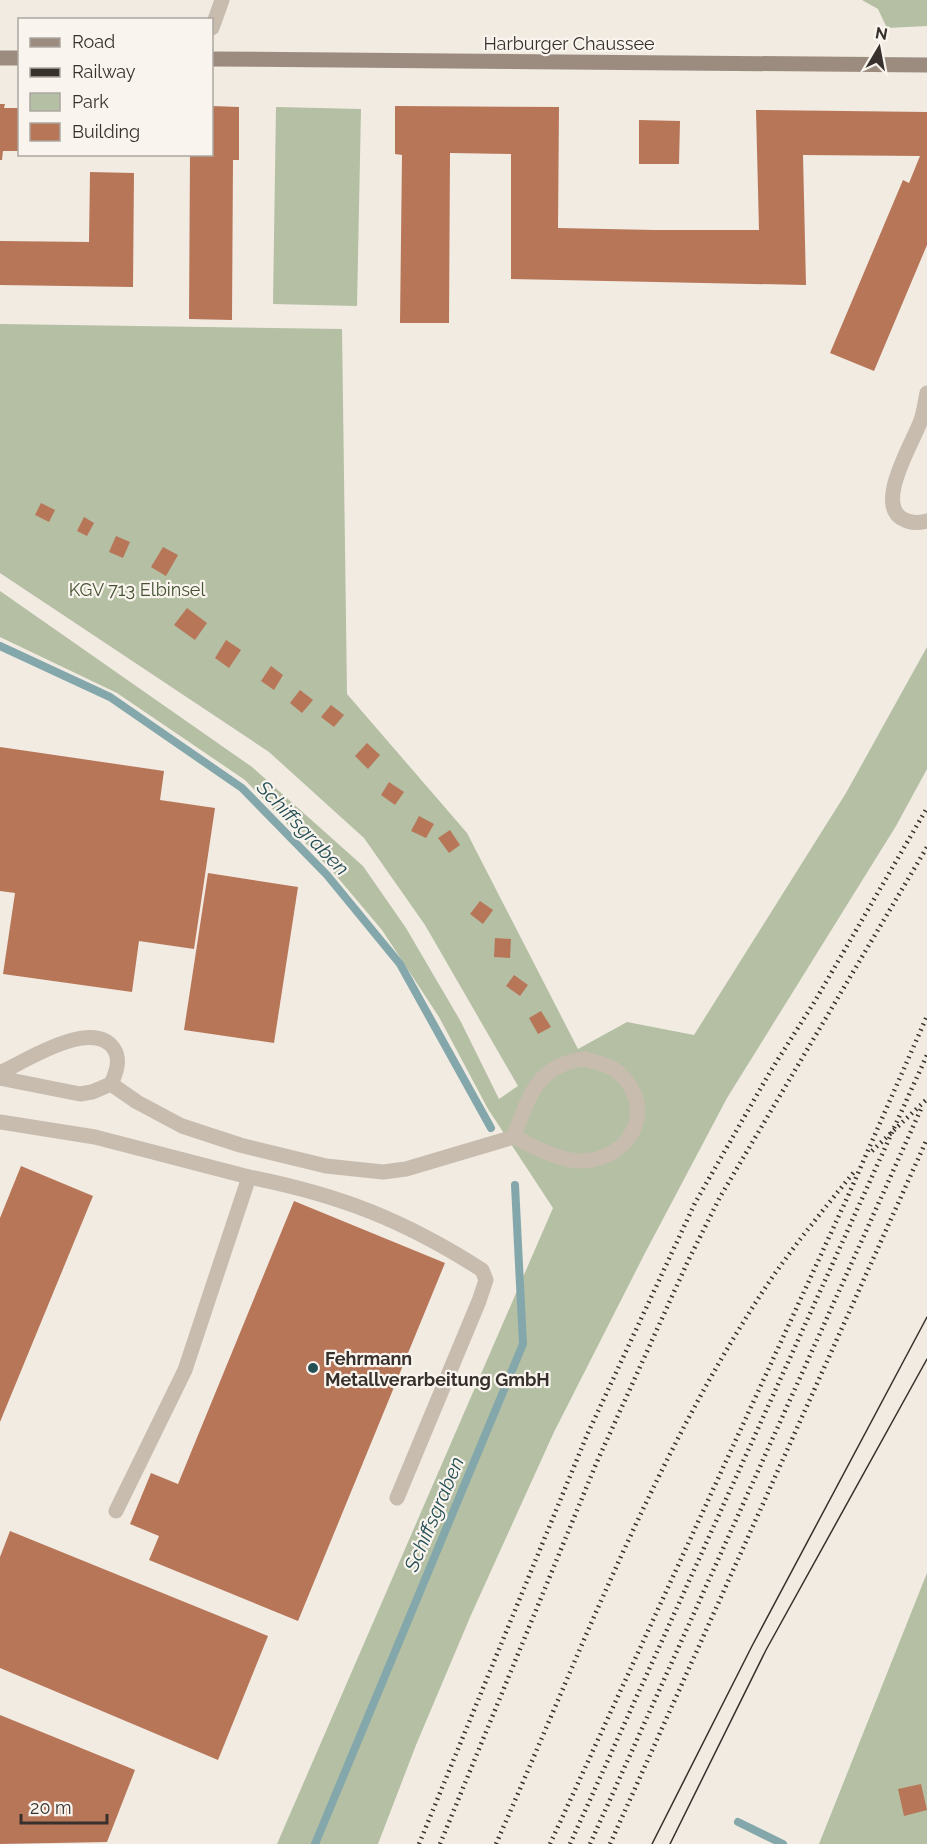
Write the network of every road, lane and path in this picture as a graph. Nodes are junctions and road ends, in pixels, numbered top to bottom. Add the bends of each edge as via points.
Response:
1 (222, 0) edge
2 (213, 25) edge
3 (0, 58) edge
4 (18, 58) edge
5 (213, 58) edge
6 (927, 65) edge
7 (927, 393) edge
8 (924, 424) edge
9 (927, 521) edge
10 (0, 1073) edge
11 (0, 1078) edge
12 (111, 1084) junction
13 (0, 1122) edge
14 (514, 1137) junction
15 (249, 1177) junction
16 (398, 1498) dead end
17 (116, 1511) dead end

1 - 2 street
3 - 4 main road
5 - 6 main road, Harburger Chaussee
7 - 8 street
8 - 9 street via 897,472 892,501 900,519
10 - 12 street via 58,1045 92,1037 105,1040 117,1056 118,1066
11 - 12 street via 80,1094
12 - 14 street via 182,1126 240,1145 336,1167 383,1172 406,1169
13 - 15 street via 95,1137
14 - 14 street via 531,1093 555,1066 585,1059 601,1063 618,1071 632,1088 637,1103 632,1133 623,1146 596,1160 561,1157
15 - 16 street via 350,1202 411,1228 482,1270 486,1280 479,1301
15 - 17 street via 185,1370

